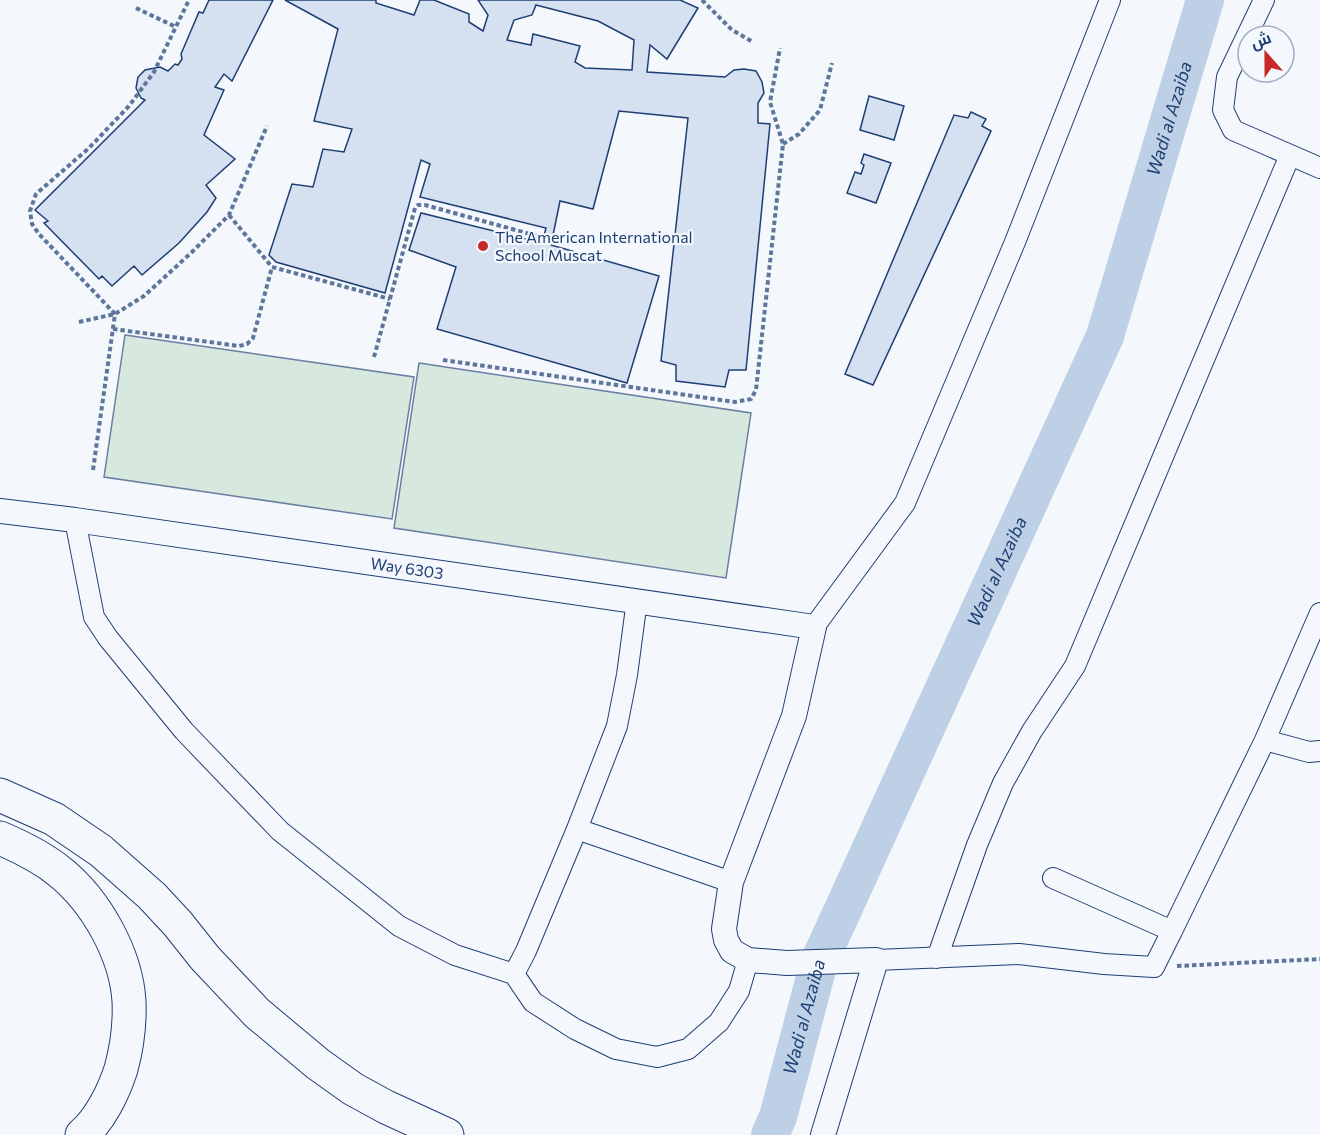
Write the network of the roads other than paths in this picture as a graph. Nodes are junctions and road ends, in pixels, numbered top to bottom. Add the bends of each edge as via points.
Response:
1 (1110, 0) edge
2 (1264, 0) edge
3 (1290, 155) junction
4 (1320, 168) edge
5 (0, 511) edge
6 (75, 520) junction
7 (637, 600) junction
8 (1320, 613) edge
9 (814, 627) junction
10 (1265, 740) junction
11 (1320, 751) edge
12 (0, 795) edge
13 (577, 829) junction
14 (0, 838) edge
15 (1053, 878) dead end
16 (731, 882) junction
17 (1172, 931) junction
18 (937, 957) junction
19 (748, 960) junction
20 (876, 960) junction
21 (514, 974) junction
22 (82, 1135) edge
23 (447, 1135) edge
24 (822, 1135) edge

1 - 9 street via 1015,242 905,503
2 - 3 street via 1227,77 1223,110 1233,130
3 - 4 street
3 - 18 street via 1075,666 1003,783
5 - 6 street, Way 6303
6 - 7 street, Way 6303
6 - 21 street via 94,617 184,730 280,831 399,927 455,955
7 - 9 street, Way 6303
7 - 13 street via 617,726
8 - 10 street
9 - 16 street via 794,716
10 - 11 street via 1309,752
10 - 17 street
12 - 23 highway via 54,819 101,851 152,896 257,1013 318,1064 353,1089
13 - 16 street
13 - 21 street
14 - 22 highway via 34,854 82,894 97,912 123,968 129,1000 125,1054 116,1086
15 - 17 street
16 - 19 street via 726,940 732,951
17 - 18 street via 1154,967 1019,954
18 - 20 street
19 - 20 street
19 - 21 street via 739,991 719,1022 688,1049 657,1057 616,1049 575,1029 533,1002
20 - 24 street

